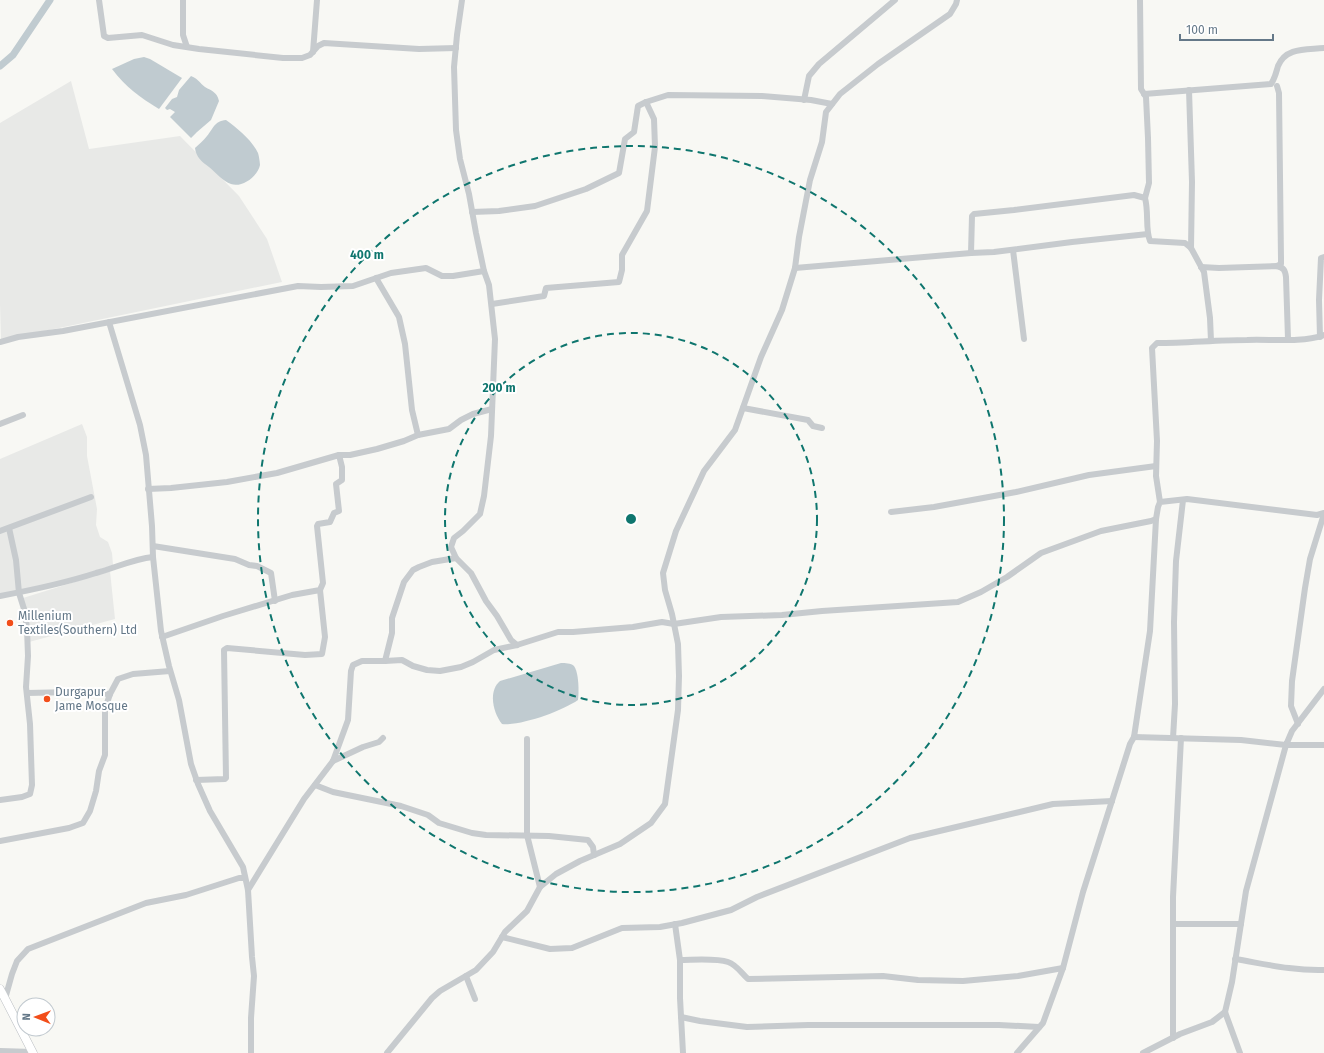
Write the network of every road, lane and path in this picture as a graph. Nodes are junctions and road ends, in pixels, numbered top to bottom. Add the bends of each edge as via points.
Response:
1 (99, 0) edge
2 (183, 0) edge
3 (317, 0) edge
4 (462, 0) edge
5 (895, 0) edge
6 (957, 0) edge
7 (1140, 0) edge
8 (187, 47) junction
9 (456, 48) junction
10 (1324, 48) edge
11 (313, 53) junction
12 (1277, 86) dead end
13 (1190, 90) junction
14 (1144, 94) junction
15 (804, 100) junction
16 (646, 102) junction
17 (832, 104) junction
18 (1146, 198) junction
19 (472, 212) junction
20 (1148, 234) junction
21 (1191, 248) junction
22 (1013, 250) junction
23 (971, 253) junction
24 (1324, 257) edge
25 (1277, 266) junction
26 (1201, 267) junction
27 (795, 268) junction
28 (484, 272) junction
29 (376, 278) junction
30 (492, 304) junction
31 (109, 322) junction
32 (1322, 336) edge
33 (1024, 339) dead end
34 (1288, 340) junction
35 (1211, 341) junction
36 (0, 342) edge
37 (743, 408) junction
38 (492, 409) junction
39 (23, 415) dead end
40 (0, 424) edge
41 (822, 428) dead end
42 (418, 435) junction
43 (339, 455) junction
44 (1156, 466) junction
45 (148, 489) junction
46 (90, 497) dead end
47 (1183, 500) junction
48 (1160, 502) junction
49 (891, 512) dead end
50 (1324, 514) edge
51 (1156, 519) junction
52 (9, 528) junction
53 (0, 531) edge
54 (153, 546) junction
55 (153, 558) junction
56 (456, 558) junction
57 (320, 590) junction
58 (19, 593) junction
59 (0, 596) edge
60 (275, 600) junction
61 (674, 624) junction
62 (162, 637) junction
63 (517, 645) junction
64 (385, 660) junction
65 (170, 671) junction
66 (1324, 689) edge
67 (26, 693) junction
68 (110, 694) junction
69 (1298, 724) junction
70 (1134, 736) junction
71 (383, 738) dead end
72 (1173, 738) junction
73 (1181, 738) junction
74 (527, 739) dead end
75 (1286, 745) junction
76 (1324, 745) edge
77 (333, 761) junction
78 (196, 780) junction
79 (314, 785) junction
80 (0, 800) edge
81 (1112, 801) junction
82 (527, 835) junction
83 (0, 841) edge
84 (594, 855) junction
85 (245, 878) junction
86 (540, 887) junction
87 (248, 890) junction
88 (675, 924) junction
89 (1173, 924) junction
90 (1241, 924) junction
91 (502, 938) junction
92 (680, 960) junction
93 (1235, 960) junction
94 (1063, 968) junction
95 (1324, 970) edge
96 (466, 976) junction
97 (0, 989) edge
98 (5, 999) junction
99 (475, 999) dead end
100 (1225, 1012) junction
101 (680, 1016) junction
102 (1039, 1027) junction
103 (1173, 1038) junction
104 (0, 1051) edge
105 (33, 1053) edge
106 (251, 1053) edge
107 (387, 1053) edge
108 (683, 1053) edge
109 (1017, 1053) edge
110 (1143, 1053) edge
111 (1240, 1053) edge

1 - 8 street via 104,36 108,38 142,35
2 - 8 street via 183,35
3 - 11 street
4 - 9 street
5 - 15 street via 808,76
6 - 17 street via 950,14 878,64 840,94
7 - 14 street via 1141,89
8 - 11 street via 283,58 302,58
9 - 11 street via 418,49 324,42
9 - 19 street via 456,130
10 - 13 street via 1296,50 1286,54 1278,65 1271,84
12 - 25 street via 1281,264
13 - 14 street
13 - 21 street
14 - 18 street via 1149,183
15 - 16 street via 762,96 668,95
15 - 17 street
16 - 19 street via 638,106 634,132 625,139 619,173 586,189 535,206
16 - 30 street via 654,119 655,147 647,211 622,255 619,282 546,288 544,296
17 - 27 street via 826,112 822,142 810,180
18 - 20 street
18 - 23 street via 1134,195 974,214
19 - 28 street
20 - 21 street via 1150,241 1185,243
20 - 22 street
21 - 26 street
22 - 23 street
22 - 33 street
23 - 27 street
24 - 32 street via 1321,258 1319,300
25 - 26 street
25 - 34 street via 1285,270
26 - 35 street via 1207,289
27 - 37 street via 782,310 761,357
28 - 29 street via 442,276 426,268
28 - 30 street
29 - 31 street via 353,286 298,286 267,291
29 - 42 street via 399,317
30 - 38 street via 495,339
31 - 36 street
31 - 45 street via 140,425 146,455
32 - 34 street via 1306,340
34 - 35 street
35 - 44 street via 1157,343 1152,348
37 - 41 street via 808,420 813,426
37 - 61 street via 736,430 704,471 676,531 663,573
38 - 42 street via 473,414 449,429
38 - 56 street via 483,502 480,514 454,538 451,547
39 - 40 street
42 - 43 street via 377,449
43 - 45 street via 255,478
43 - 57 street via 343,475 342,480 336,484 339,511 334,513 330,522 317,526 323,583
44 - 48 street
44 - 49 street via 1089,475 1016,492
45 - 54 street
46 - 52 street
47 - 48 street
47 - 50 street
47 - 72 street via 1176,561
48 - 51 street
50 - 69 street via 1309,566 1292,680 1291,706
51 - 61 street via 1102,531 1041,553 1007,577 958,602 721,617
51 - 70 street via 1150,631
52 - 53 street
52 - 58 street via 16,560
54 - 55 street
54 - 60 street via 235,559 257,566 271,573
55 - 58 street via 134,560 96,573
55 - 62 street
56 - 63 street via 471,573 486,601 511,640
56 - 64 street via 419,567 413,570 404,582 392,618 392,633
57 - 60 street
57 - 78 street via 325,637 322,654 305,655 227,648 224,650 226,778
58 - 59 street
58 - 67 street via 27,629
60 - 62 street
61 - 63 street via 662,622 633,627 558,632
61 - 84 street via 678,644 678,710 666,804 651,823 620,844
62 - 65 street
63 - 64 street via 494,650 461,667 440,671 412,666 402,660
64 - 77 street via 362,661 354,665 351,671 348,720
65 - 68 street via 133,674 118,679
65 - 78 street
66 - 69 street
67 - 68 street
67 - 80 street via 30,724 31,790 30,794 22,797
68 - 83 street via 105,709 105,755 98,771 90,811 83,823
69 - 75 street
70 - 72 street
70 - 81 street
71 - 77 street
72 - 73 street
73 - 75 street
73 - 89 street
74 - 82 street
75 - 76 street
75 - 90 street via 1246,891
77 - 79 street
78 - 85 street via 210,812 243,866
79 - 82 street via 333,792 401,806 428,815 440,823 472,833 486,836
79 - 87 street
81 - 88 street via 1052,804 910,838 731,910
81 - 94 street via 1083,892
82 - 84 street via 588,840 593,847
82 - 86 street
84 - 86 street via 556,874
85 - 87 street
85 - 98 street via 186,895 146,903 28,949 12,974
86 - 91 street via 527,911
87 - 106 street via 254,976
88 - 91 street via 622,928 572,948 550,949
88 - 92 street
89 - 90 street
89 - 103 street
90 - 93 street
91 - 96 street via 476,970
92 - 94 street via 728,962 748,979 882,976 963,981 1018,976
92 - 101 street
93 - 95 street via 1312,971
93 - 100 street
94 - 102 street via 1043,1023
96 - 99 street
96 - 107 street via 440,991 426,1004
97 - 98 main road
98 - 105 main road
100 - 103 street via 1212,1022
100 - 111 street
101 - 102 street via 748,1027
101 - 108 street
102 - 109 street
103 - 110 street
104 - 105 street

